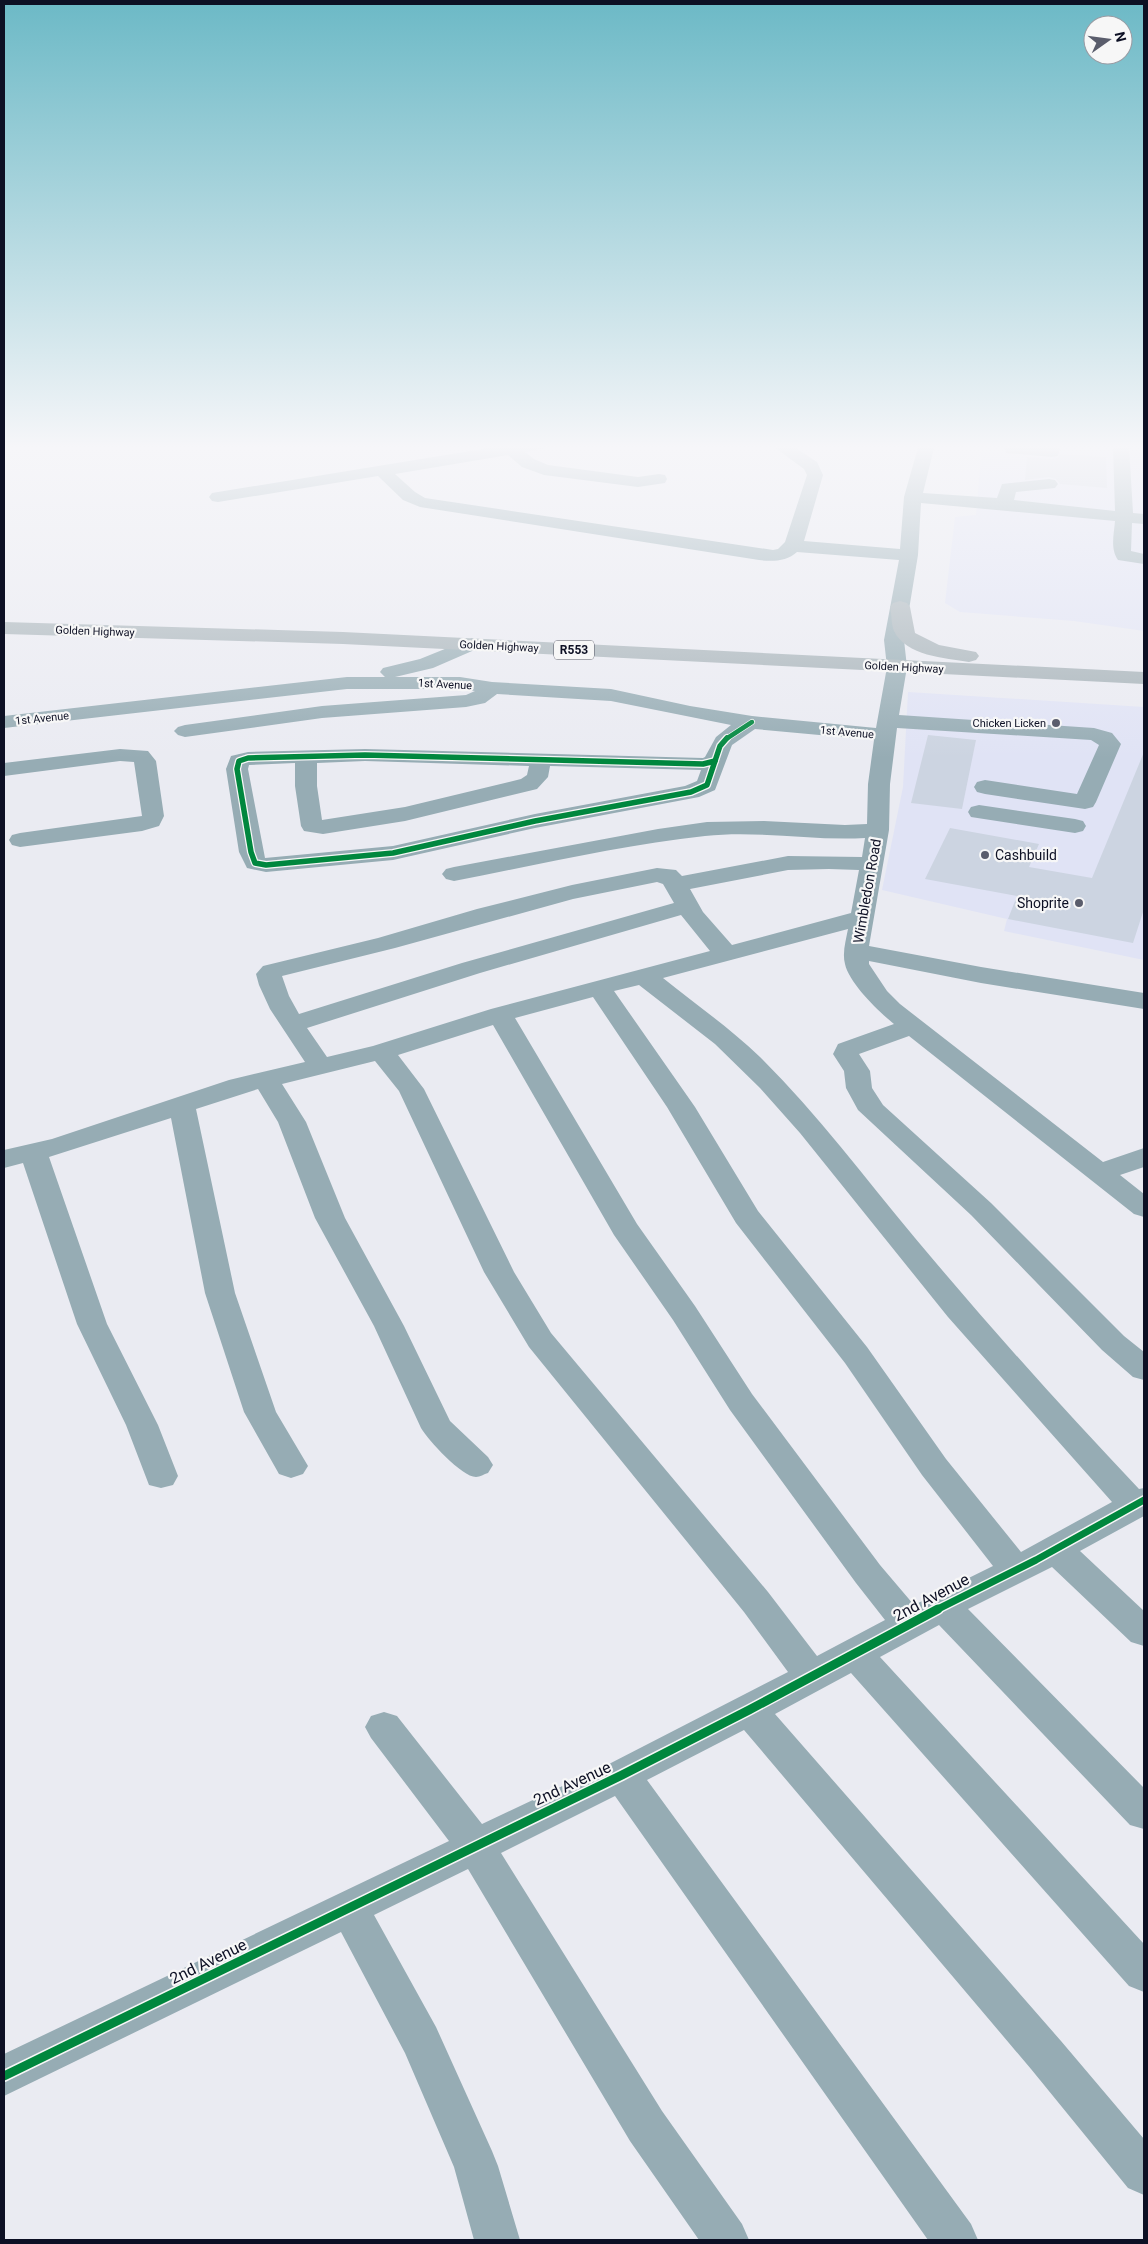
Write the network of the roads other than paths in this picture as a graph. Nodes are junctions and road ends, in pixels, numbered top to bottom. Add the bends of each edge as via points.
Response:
1 (722, 549) edge
2 (789, 549) edge
3 (824, 549) edge
4 (909, 549) edge
5 (1124, 549) edge
6 (908, 556) junction
7 (1144, 559) edge
8 (900, 607) junction
9 (4, 620) edge
10 (4, 628) edge
11 (472, 644) junction
12 (974, 657) junction
13 (896, 660) junction
14 (1144, 667) edge
15 (1144, 678) edge
16 (347, 683) junction
17 (492, 688) junction
18 (4, 722) edge
19 (752, 722) junction
20 (886, 728) junction
21 (185, 731) dead end
22 (306, 756) junction
23 (538, 760) junction
24 (715, 761) junction
25 (4, 769) edge
26 (985, 787) dead end
27 (1086, 802) junction
28 (979, 812) dead end
29 (1075, 826) junction
30 (878, 830) junction
31 (20, 840) dead end
32 (1066, 846) dead end
33 (871, 864) junction
34 (454, 874) dead end
35 (676, 884) junction
36 (688, 906) junction
37 (861, 918) junction
38 (857, 952) junction
39 (727, 955) junction
40 (644, 976) junction
41 (598, 988) junction
42 (1144, 1001) edge
43 (500, 1014) junction
44 (293, 1024) junction
45 (912, 1026) junction
46 (381, 1052) junction
47 (321, 1067) junction
48 (266, 1080) junction
49 (182, 1105) junction
50 (33, 1152) junction
51 (1144, 1157) edge
52 (4, 1159) edge
53 (1099, 1173) junction
54 (1144, 1208) edge
55 (1144, 1369) edge
56 (476, 1465) dead end
57 (291, 1466) dead end
58 (161, 1476) dead end
59 (1140, 1503) edge
60 (1055, 1549) junction
61 (1016, 1569) junction
62 (943, 1606) junction
63 (909, 1625) junction
64 (1144, 1632) edge
65 (855, 1653) junction
66 (812, 1677) junction
67 (749, 1710) junction
68 (384, 1727) dead end
69 (622, 1775) junction
70 (1144, 1813) edge
71 (475, 1845) junction
72 (349, 1908) junction
73 (1144, 1973) edge
74 (4, 2076) edge
75 (1144, 2173) edge
76 (497, 2240) edge
77 (726, 2240) edge
78 (955, 2240) edge

1 - 2 street via 784,554
3 - 6 street
4 - 6 street, Wimbledon Road
5 - 7 street via 1124,556
6 - 8 street, Wimbledon Road
8 - 12 main road via 908,638 928,648
8 - 13 street, Wimbledon Road via 894,640
9 - 13 main road, Golden Highway / R553 via 450,634
10 - 11 main road, Golden Highway / R553
11 - 13 main road, Golden Highway / R553
11 - 16 street via 426,664
12 - 13 main road, Golden Highway / R553
12 - 14 main road, Golden Highway / R553
13 - 15 main road, Golden Highway / R553
13 - 20 street, Wimbledon Road
16 - 17 street, 1st Avenue via 460,684
16 - 18 street, 1st Avenue
17 - 19 street, 1st Avenue via 611,695
17 - 21 street via 478,699 466,701 322,712
19 - 20 street, 1st Avenue
19 - 24 street via 723,739
20 - 27 street, 1st Avenue via 1094,734 1110,744
20 - 30 street, Wimbledon Road
22 - 23 street
22 - 23 street via 311,822 312,826 323,828 405,814 529,784 540,773
22 - 24 street via 253,757 238,761 255,863 285,864 393,853 535,821 691,792 708,786
23 - 24 street via 675,765
25 - 31 street via 120,755 140,756 145,761 150,820 142,824
26 - 27 street
27 - 29 street
28 - 29 street
29 - 32 street
30 - 33 street, Wimbledon Road
30 - 34 street via 707,829
33 - 35 street via 788,863
33 - 37 street, Wimbledon Road
35 - 36 street
35 - 44 street via 668,875 657,875 572,892 386,944 272,971 269,974 272,986
36 - 39 street
36 - 44 street via 480,965
37 - 38 street, Wimbledon Road
37 - 39 street
38 - 42 street
38 - 45 street, Wimbledon Road via 857,964 866,982
39 - 40 street
40 - 41 street
40 - 59 street via 720,1034 751,1063 1089,1457
41 - 43 street
41 - 61 street via 681,1107 746,1216 856,1355 934,1468
43 - 46 street
43 - 63 street via 624,1228 741,1402
44 - 47 street
45 - 53 street, Wimbledon Road
45 - 55 street via 847,1050 846,1054 857,1071 859,1088 872,1110 981,1209 1113,1343
46 - 47 street
46 - 66 street via 410,1089 500,1272 540,1340 756,1602
47 - 48 street
48 - 49 street
48 - 56 street via 292,1122 330,1218 389,1326 437,1428
49 - 50 street
49 - 57 street via 220,1292 260,1412
50 - 52 street
50 - 58 street via 92,1324 142,1425
51 - 53 street
53 - 54 street, Wimbledon Road
59 - 60 street, 2nd Avenue
60 - 61 street, 2nd Avenue
60 - 64 street
61 - 62 street, 2nd Avenue
62 - 63 street, 2nd Avenue
62 - 70 street
63 - 65 street, 2nd Avenue
65 - 66 street, 2nd Avenue
65 - 73 street
66 - 67 street, 2nd Avenue
67 - 69 street, 2nd Avenue
67 - 75 street
68 - 71 street
69 - 71 street, 2nd Avenue
69 - 78 street
71 - 72 street, 2nd Avenue
71 - 77 street via 646,2126
72 - 74 street, 2nd Avenue
72 - 76 street via 421,2042 476,2166

